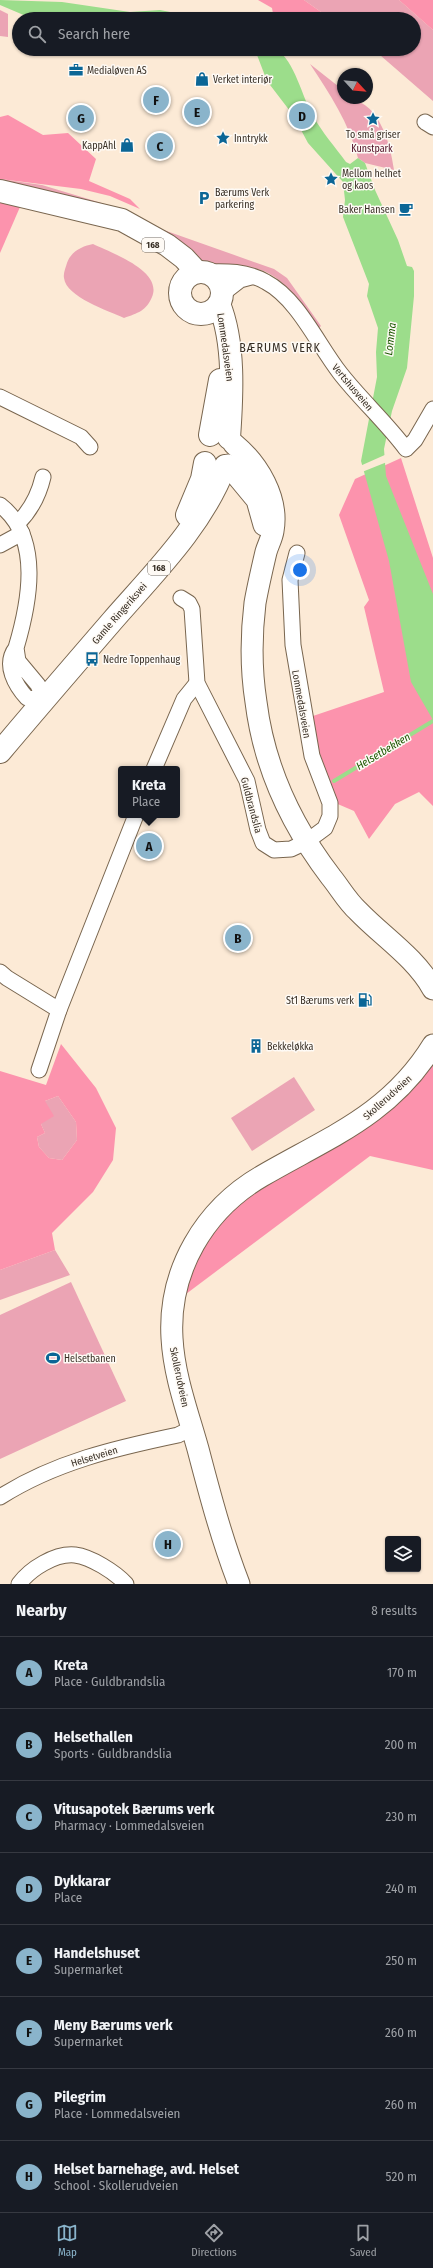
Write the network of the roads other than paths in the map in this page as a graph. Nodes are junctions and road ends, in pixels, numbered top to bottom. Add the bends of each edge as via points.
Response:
1 (0, 191) edge
2 (104, 216) junction
3 (200, 272) junction
4 (251, 277) junction
5 (180, 294) junction
6 (215, 304) junction
7 (0, 397) edge
8 (433, 409) edge
9 (90, 447) dead end
10 (222, 452) junction
11 (43, 477) dead end
12 (0, 505) edge
13 (20, 528) junction
14 (0, 545) edge
15 (297, 553) dead end
16 (181, 598) dead end
17 (197, 683) junction
18 (36, 694) junction
19 (0, 730) edge
20 (0, 752) edge
21 (155, 766) edge
22 (135, 818) edge
23 (306, 842) junction
24 (331, 877) junction
25 (433, 969) edge
26 (0, 972) edge
27 (433, 989) edge
28 (59, 1010) junction
29 (433, 1045) edge
30 (427, 1062) edge
31 (39, 1070) dead end
32 (192, 1428) junction
33 (0, 1497) edge
34 (19, 1584) edge
35 (126, 1584) edge
36 (240, 1584) edge

1 - 2 main road, 168
2 - 3 main road, 168 via 122,220 157,238
2 - 5 main road, 168 via 144,239 164,256 176,279
3 - 4 street, Vertshusveien via 229,271
3 - 5 main road via 184,280
3 - 6 main road, 168 via 213,276 220,284
4 - 6 street via 240,280
4 - 8 street, Vertshusveien via 266,281 293,305 328,358 406,449 415,440
5 - 6 main road, 168 via 187,309 195,314
6 - 10 main road, Lommedalsveien / 168 via 224,316 230,361 231,386
7 - 9 street via 81,437
10 - 18 main road, Gamle Ringeriksvei / 168 via 202,479 189,511 175,535
10 - 23 main road via 257,500 263,518 266,551 252,632 256,704 271,769
11 - 13 street via 39,493
12 - 13 street
13 - 14 street
13 - 18 street via 27,552 29,597 16,648 18,661
15 - 23 street, Lommedalsveien via 290,580 293,645 312,756 330,803 330,816 325,828
16 - 17 street, Guldbrandslia via 189,603 192,609
17 - 21 street via 184,699
17 - 23 street, Guldbrandslia via 247,781 263,843 274,850 291,849
18 - 19 main road, Gamle Ringeriksvei / 168
18 - 20 main road, Gamle Ringeriksvei / 168
22 - 28 street
23 - 24 main road
24 - 25 main road via 383,919
24 - 27 main road via 349,902 419,968
26 - 28 street
28 - 31 street
29 - 30 main road, Skollerudveien
30 - 32 main road, Skollerudveien via 385,1102 354,1125 240,1190 215,1212 200,1232 185,1262 174,1297 172,1316 175,1361
32 - 33 street, Helsetveien via 178,1435 86,1456 48,1471
32 - 36 main road, Skollerudveien via 222,1537
34 - 35 street via 27,1573 41,1565 56,1558 75,1555 103,1568

